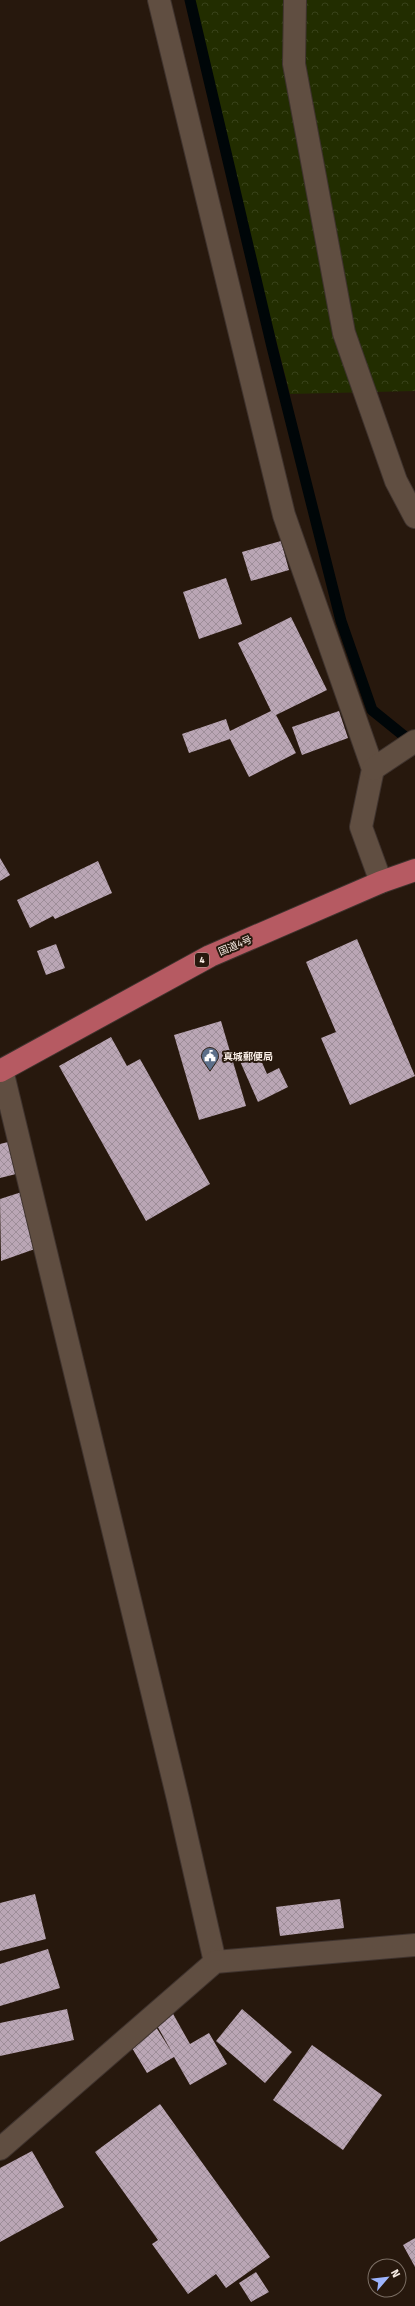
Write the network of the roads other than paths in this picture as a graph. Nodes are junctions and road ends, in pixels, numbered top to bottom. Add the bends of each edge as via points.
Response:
1 (159, 0) edge
2 (294, 0) edge
3 (415, 517) edge
4 (415, 741) edge
5 (373, 769) junction
6 (415, 870) edge
7 (381, 882) junction
8 (1, 1070) edge
9 (415, 1945) edge
10 (215, 1962) junction
11 (0, 2149) edge

1 - 5 street via 284,515
2 - 3 street via 294,64 344,333 396,481
4 - 5 street
5 - 7 street via 361,827
6 - 7 highway, 国道4号 / 4
7 - 8 highway, 国道4号 / 4 via 210,956
8 - 10 street via 178,1799
9 - 10 street
10 - 11 street

